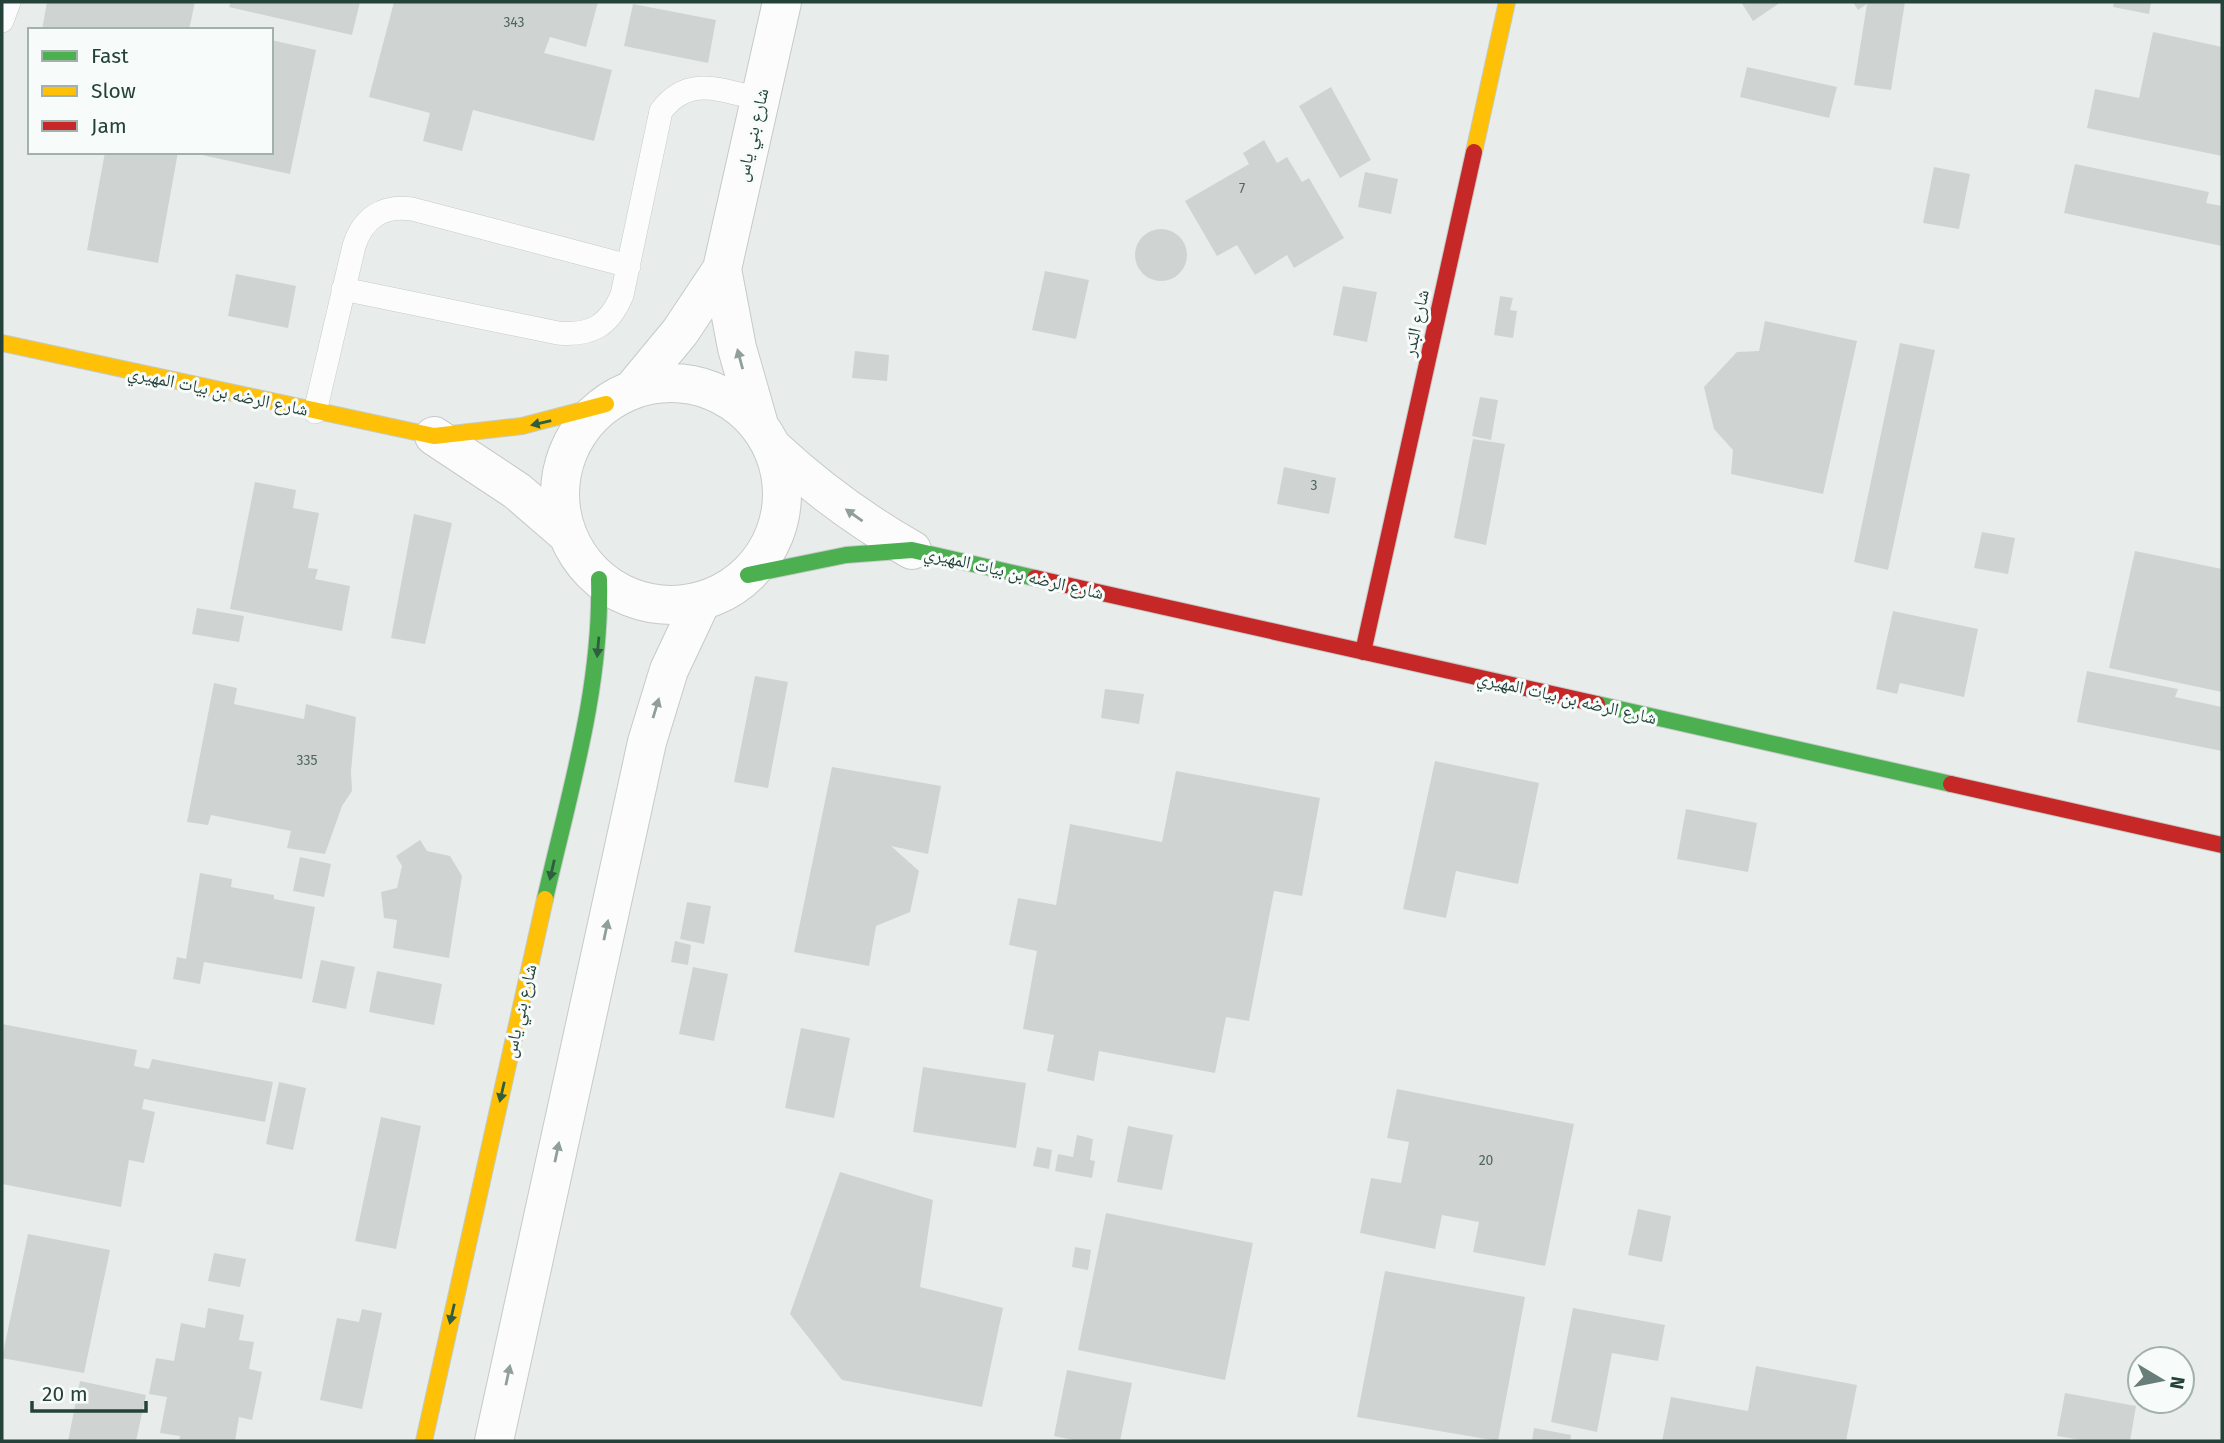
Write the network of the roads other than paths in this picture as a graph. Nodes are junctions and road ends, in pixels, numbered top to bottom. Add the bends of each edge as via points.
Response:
1 (9, 2) edge
2 (782, 2) edge
3 (1507, 2) edge
4 (2, 21) edge
5 (760, 99) junction
6 (629, 266) junction
7 (722, 269) junction
8 (343, 289) junction
9 (2, 343) edge
10 (619, 397) junction
11 (315, 412) junction
12 (434, 436) junction
13 (766, 436) junction
14 (568, 535) junction
15 (912, 550) junction
16 (748, 575) junction
17 (598, 579) junction
18 (701, 602) junction
19 (1363, 652) junction
20 (2222, 845) edge
21 (424, 1441) edge
22 (494, 1441) edge

1 - 4 lane
2 - 5 street, شارع بني ياس
3 - 19 street, شارع البَدر
5 - 6 lane via 696,87 670,99 661,111
5 - 7 street, شارع بني ياس
6 - 8 lane via 616,310 591,331 575,334
6 - 8 lane via 399,207 374,214 365,223
7 - 10 street, شارع بني ياس via 680,332
13 -> 7 street, شارع بني ياس via 737,348
8 - 11 lane
9 - 11 street, شارع الرضه بن بيات المهيري
10 -> 12 street, شارع الرضه بن بيات المهيري via 539,424
10 - 13 street via 659,383 714,391 738,405
10 - 14 street via 580,432 570,449 561,477
11 - 12 street, شارع الرضه بن بيات المهيري
12 - 14 street, شارع الرضه بن بيات المهيري via 517,491
15 -> 13 street, شارع الرضه بن بيات المهيري via 853,515 807,479
13 - 16 street via 781,474 782,502 778,529
14 - 17 street via 580,559
15 - 16 street, شارع الرضه بن بيات المهيري via 846,555
15 - 19 street, شارع الرضه بن بيات المهيري
16 - 18 street via 726,592
17 - 18 street via 647,604
17 -> 21 street, شارع بني ياس via 600,617 592,691
22 -> 18 street via 647,741 669,670
19 - 20 street, شارع الرضه بن بيات المهيري

